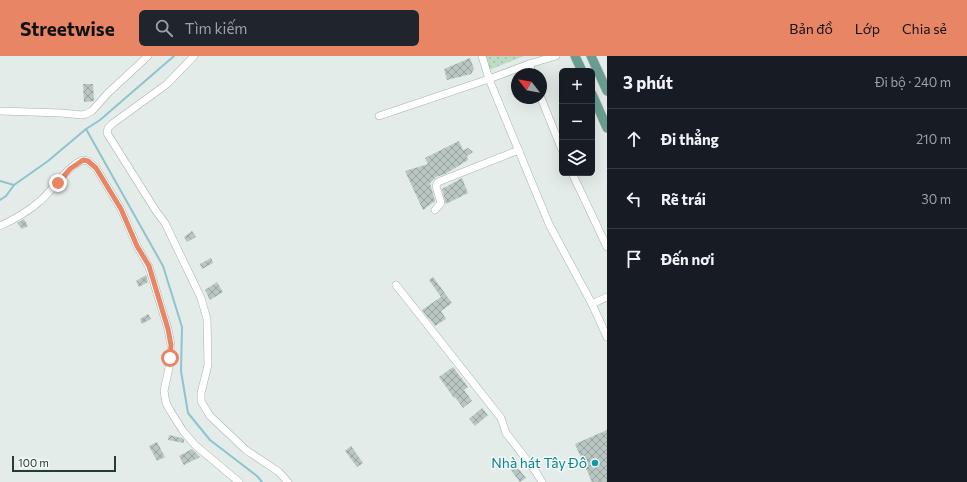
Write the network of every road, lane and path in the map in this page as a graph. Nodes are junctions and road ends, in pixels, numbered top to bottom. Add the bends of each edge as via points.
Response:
1 (148, 56) edge
2 (194, 56) edge
3 (482, 56) edge
4 (556, 56) edge
5 (575, 56) edge
6 (591, 56) edge
7 (529, 64) junction
8 (531, 68) edge
9 (581, 68) edge
10 (489, 79) junction
11 (607, 91) edge
12 (595, 101) edge
13 (543, 104) edge
14 (0, 111) edge
15 (380, 116) dead end
16 (607, 128) edge
17 (559, 143) edge
18 (519, 150) junction
19 (573, 176) edge
20 (434, 210) dead end
21 (0, 226) edge
22 (607, 247) edge
23 (396, 285) dead end
24 (607, 297) edge
25 (592, 304) junction
26 (607, 337) edge
27 (239, 482) edge
28 (288, 482) edge
29 (542, 482) edge

1 - 14 street via 86,114
2 - 28 street via 167,84 112,124 107,133 165,223 201,298 207,319 209,344 201,401 210,416 246,450 279,472
3 - 10 street
4 - 7 street
5 - 9 main road
6 - 11 main road
7 - 8 street
7 - 10 street
10 - 15 street
10 - 18 street
12 - 16 main road
13 - 17 street
18 - 20 street via 438,182 436,186 441,201
18 - 25 street via 549,224
19 - 22 street
21 - 27 street via 41,201 79,162 88,161 96,168 121,209 155,284 171,345 164,391 166,403 195,444
23 - 29 street via 501,418 506,433
24 - 25 street
25 - 26 street

